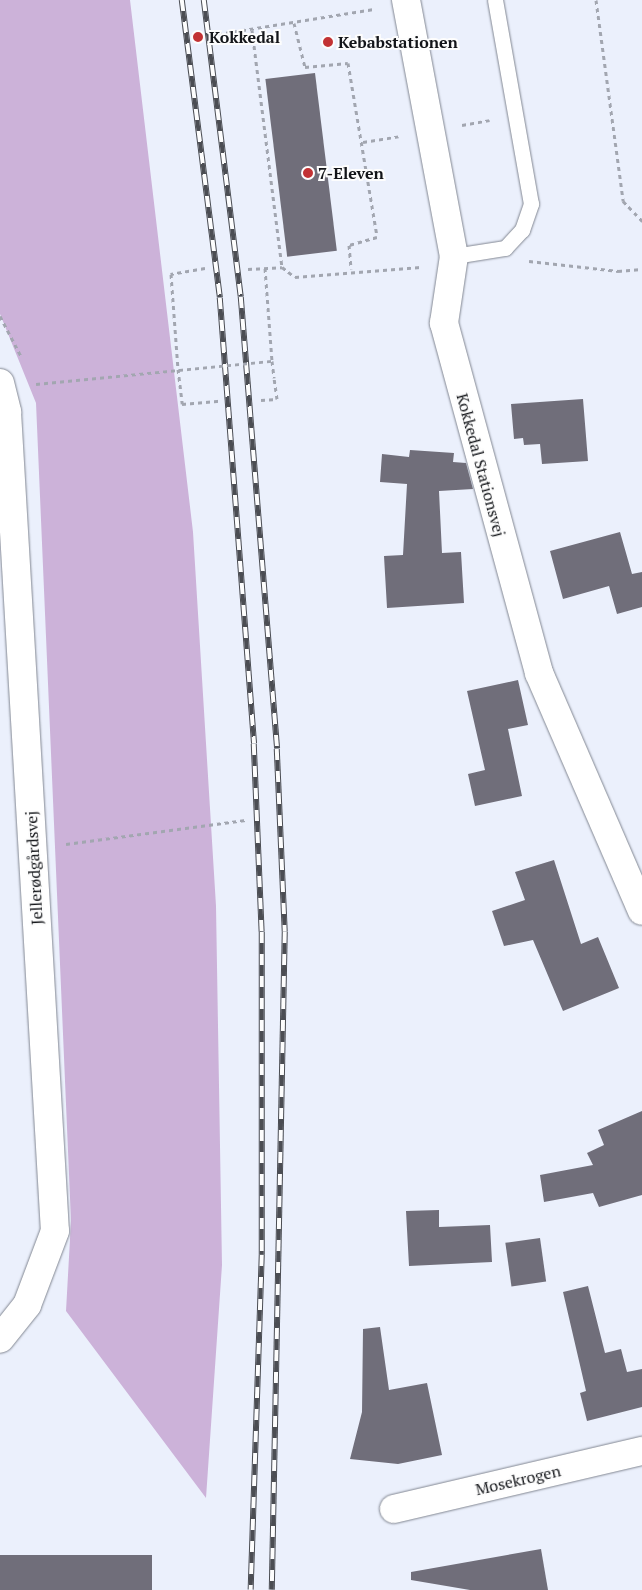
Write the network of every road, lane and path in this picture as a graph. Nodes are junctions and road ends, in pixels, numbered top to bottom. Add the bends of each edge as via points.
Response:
1 (495, 0) edge
2 (596, 0) edge
3 (407, 1) edge
4 (294, 23) junction
5 (252, 30) junction
6 (218, 34) dead end
7 (387, 138) dead end
8 (363, 142) junction
9 (642, 221) edge
10 (504, 248) junction
11 (454, 256) junction
12 (282, 267) junction
13 (205, 268) dead end
14 (265, 268) junction
15 (642, 268) edge
16 (248, 269) dead end
17 (352, 269) junction
18 (0, 316) edge
19 (272, 361) junction
20 (27, 367) dead end
21 (178, 370) junction
22 (32, 376) dead end
23 (0, 383) edge
24 (261, 400) dead end
25 (220, 401) dead end
26 (247, 820) dead end
27 (33, 848) junction
28 (639, 899) edge
29 (0, 1339) edge
30 (642, 1451) edge
31 (394, 1509) dead end

1 - 10 lane via 531,204 522,230
2 - 9 path via 623,201
3 - 4 path
3 - 11 street, Kokkedal Stationsvej
4 - 5 path
4 - 8 path via 305,67 348,63
5 - 6 path
5 - 12 path
7 - 8 path
8 - 17 path via 377,238 349,245
10 - 11 lane
10 - 15 path via 526,261 618,270
11 - 17 path via 410,270
11 - 28 street, Kokkedal Stationsvej via 444,323 508,567 539,673
12 - 14 path
12 - 17 path via 296,277
13 - 21 path via 171,274
14 - 16 path
14 - 19 path
18 - 20 path
19 - 21 path, bridge
19 - 24 path, bridge via 276,399
21 - 22 path, bridge via 36,384
21 - 25 path via 182,404
23 - 27 street, Jellerødgårdsvej via 7,412
26 - 27 path
27 - 29 street, Jellerødgårdsvej via 55,1231 27,1305
30 - 31 street, Mosekrogen

